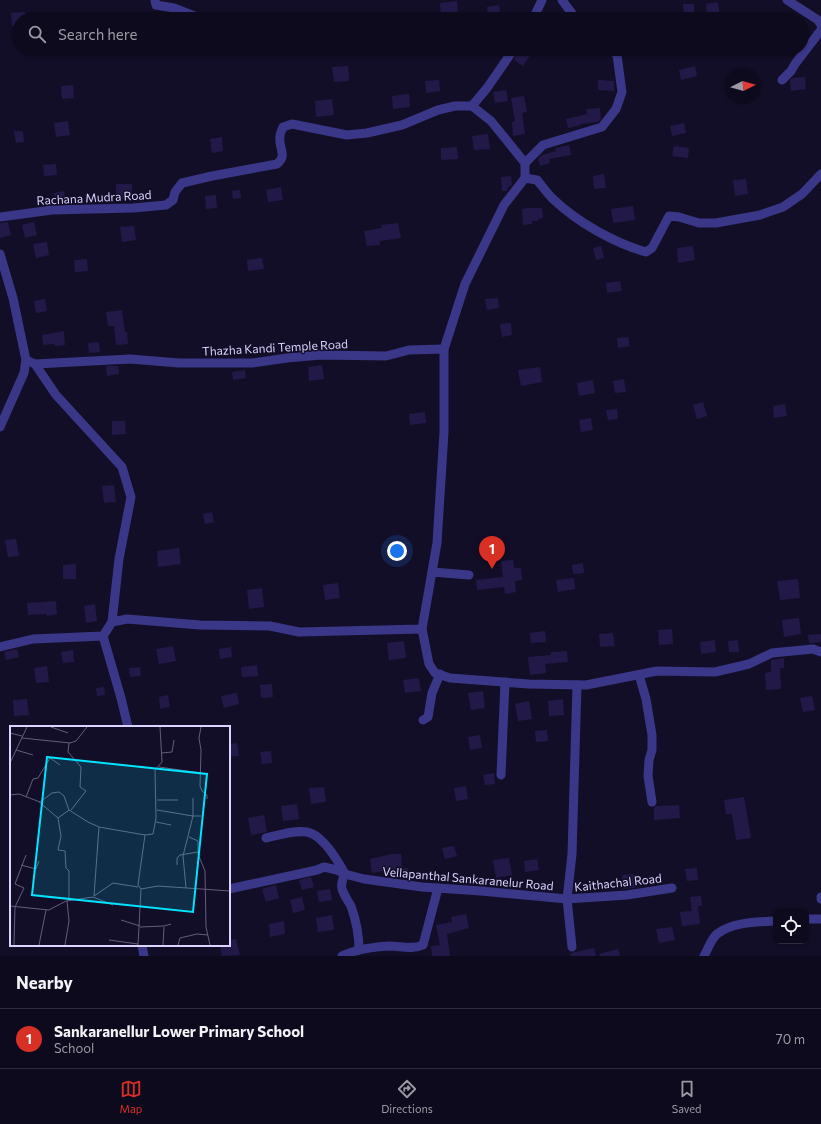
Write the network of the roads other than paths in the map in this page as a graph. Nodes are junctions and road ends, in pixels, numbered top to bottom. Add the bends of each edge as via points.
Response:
1 (155, 0) edge
2 (542, 0) edge
3 (562, 0) edge
4 (787, 0) edge
5 (184, 12) edge
6 (536, 12) edge
7 (571, 12) edge
8 (806, 12) edge
9 (809, 14) edge
10 (821, 25) edge
11 (821, 30) edge
12 (809, 45) edge
13 (509, 56) edge
14 (617, 56) edge
15 (800, 56) edge
16 (782, 80) dead end
17 (472, 106) junction
18 (525, 163) junction
19 (821, 174) edge
20 (525, 178) junction
21 (0, 217) edge
22 (0, 254) edge
23 (444, 349) junction
24 (30, 362) junction
25 (0, 427) edge
26 (432, 572) junction
27 (469, 575) dead end
28 (112, 622) junction
29 (422, 629) junction
30 (103, 636) junction
31 (0, 647) edge
32 (821, 652) edge
33 (440, 674) junction
34 (639, 675) junction
35 (505, 682) junction
36 (577, 685) junction
37 (423, 720) dead end
38 (128, 726) edge
39 (501, 775) dead end
40 (652, 802) dead end
41 (266, 838) dead end
42 (345, 874) junction
43 (438, 888) junction
44 (672, 888) dead end
45 (230, 889) edge
46 (567, 899) junction
47 (809, 919) edge
48 (821, 919) edge
49 (773, 921) edge
50 (142, 946) edge
51 (572, 947) dead end
52 (359, 950) junction
53 (144, 956) edge
54 (342, 956) edge
55 (704, 956) edge

1 - 5 street via 156,5
2 - 6 street
3 - 7 street
4 - 8 street
9 - 10 street
11 - 12 street
13 - 17 street
14 - 18 street via 622,92 616,109 602,127 543,145
15 - 16 street
17 - 18 street via 491,121
17 - 21 street, Rachana Mudra Road via 438,110 402,125 367,133 347,134 292,124 283,126 280,136 283,154 282,160 277,164 182,184 166,205 52,210
18 - 20 street
19 - 20 street via 802,194 783,207 760,215 711,223 669,216 652,248 646,252 580,221 553,199 537,180
20 - 23 street via 504,205 465,284
22 - 24 street
23 - 24 street, Thazha Kandi Temple Road via 409,350 386,356 321,355 252,362 179,363 130,359
23 - 26 street via 444,432 437,543
24 - 25 street
24 - 28 street via 56,395 122,467 131,497 119,560
26 - 27 street
26 - 29 street
28 - 29 street via 127,619 200,625 270,626 299,632
28 - 30 street
29 - 33 street via 429,664 435,673
30 - 31 street via 33,639
30 - 38 street
32 - 34 street via 813,649 772,653 749,664 715,672 657,671
33 - 35 street via 450,678
33 - 37 street via 432,693 428,717
34 - 36 street
34 - 40 street via 652,735 648,776
35 - 36 street
35 - 39 street
36 - 46 street, Vellapanthal Sankaranelur Road via 572,854
41 - 42 street via 309,832 329,849
42 - 43 street, Vellapanthal Sankaranelur Road via 364,879
42 - 45 street, Vellapanthal Sankaranelur Road via 324,867
42 - 52 street via 342,888 356,926
43 - 46 street, Vellapanthal Sankaranelur Road
43 - 52 street via 423,945 416,948 389,946
44 - 46 street, Kaithachal Road via 628,895
46 - 51 street
47 - 48 street
49 - 55 street via 726,928 716,935
50 - 53 street
52 - 54 street

